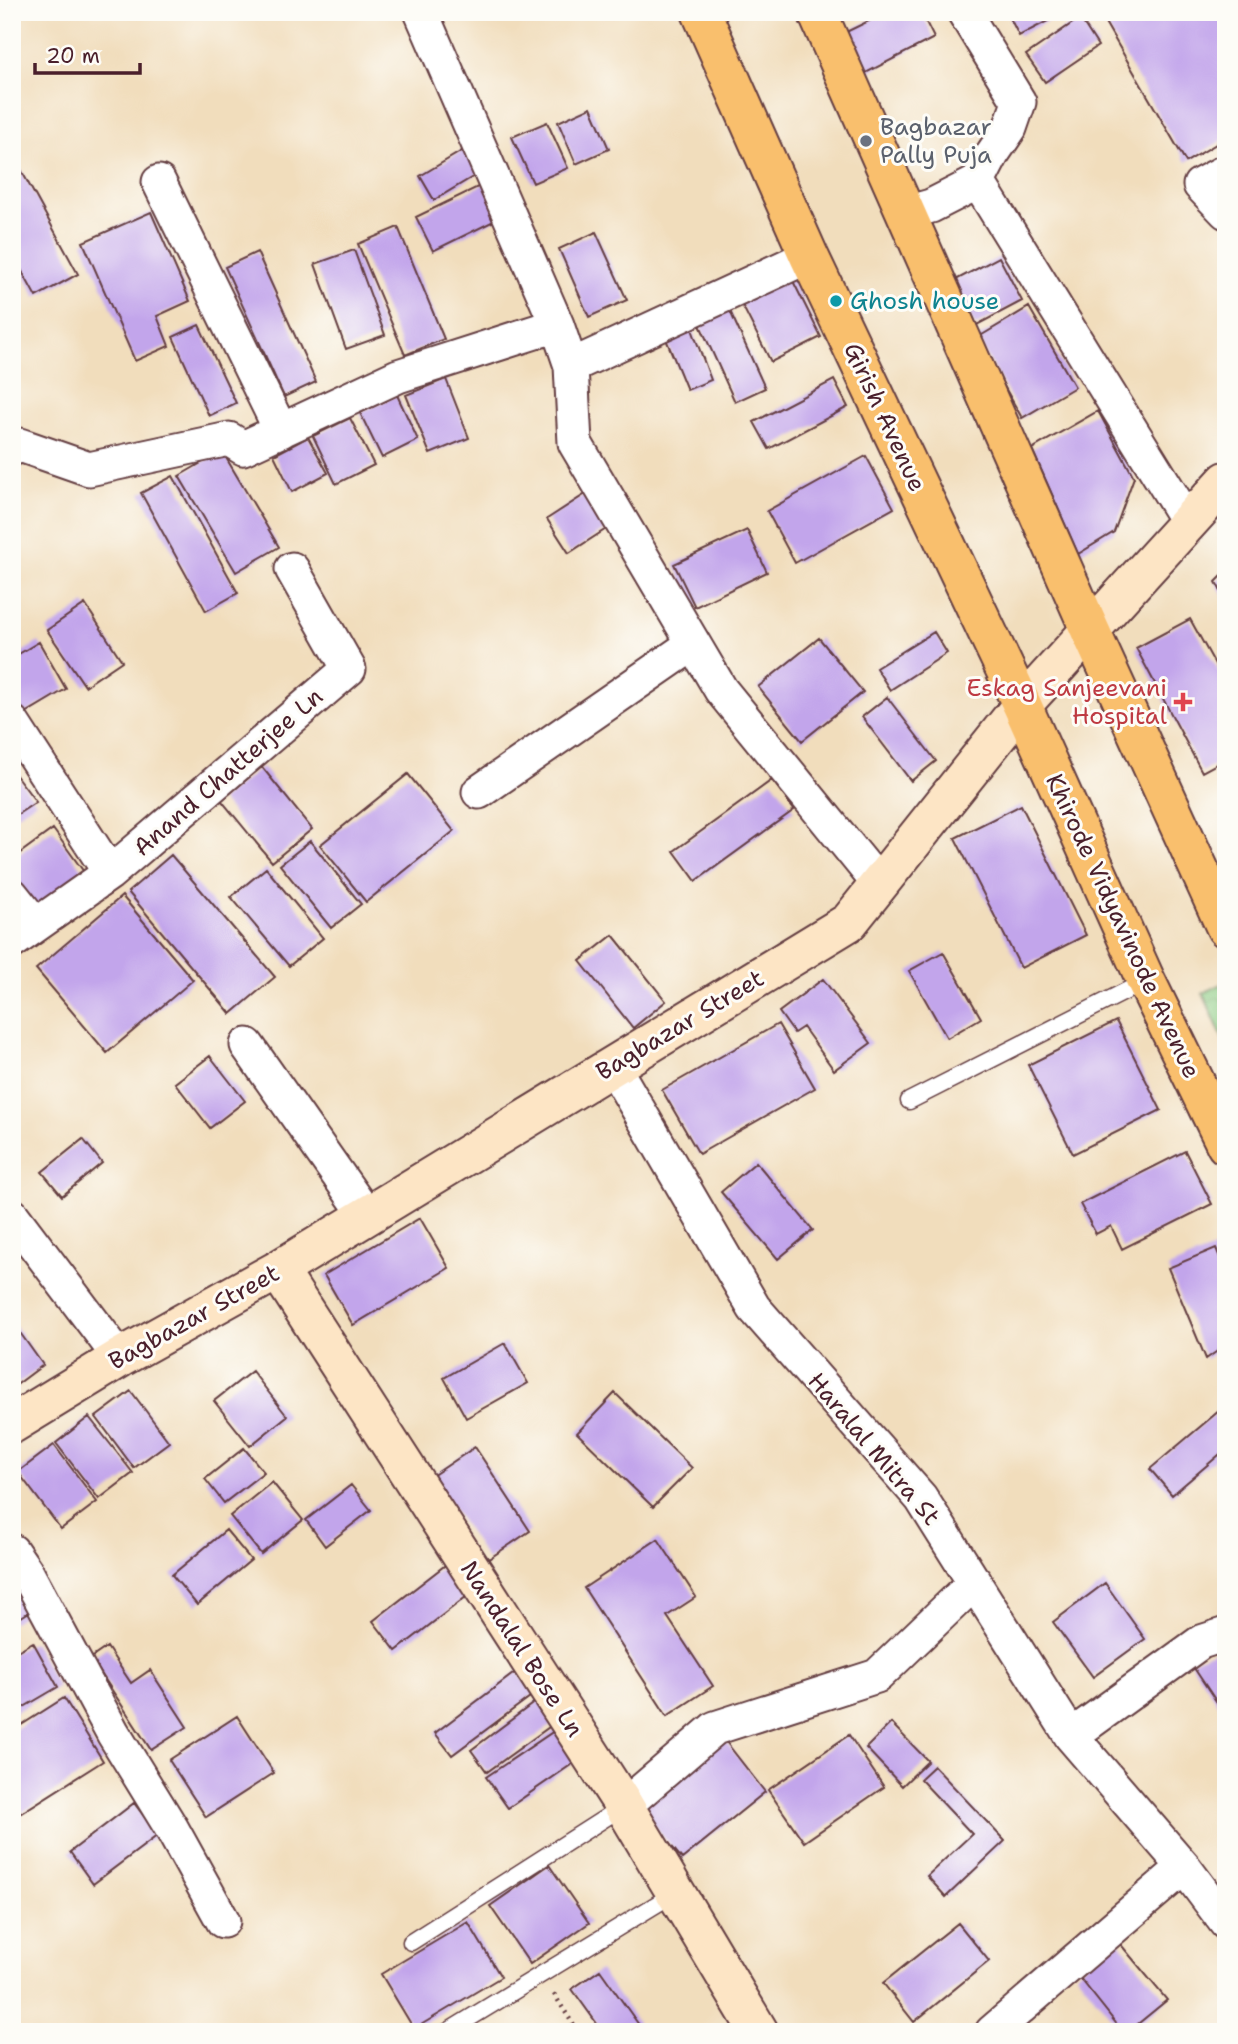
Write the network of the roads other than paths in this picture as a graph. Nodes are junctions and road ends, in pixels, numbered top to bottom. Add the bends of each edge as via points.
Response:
1 (421, 12) edge
2 (701, 12) edge
3 (817, 12) edge
4 (964, 12) edge
5 (1226, 171) edge
6 (159, 182) dead end
7 (978, 182) junction
8 (1226, 212) edge
9 (906, 213) junction
10 (809, 256) junction
11 (557, 325) junction
12 (571, 366) junction
13 (281, 431) junction
14 (12, 450) edge
15 (1226, 481) edge
16 (1188, 523) junction
17 (292, 569) dead end
18 (1090, 631) junction
19 (693, 643) junction
20 (1023, 705) junction
21 (12, 722) edge
22 (479, 792) dead end
23 (110, 873) junction
24 (879, 884) junction
25 (12, 895) edge
26 (1226, 928) edge
27 (24, 933) edge
28 (1146, 981) junction
29 (247, 1045) dead end
30 (613, 1066) junction
31 (909, 1101) dead end
32 (1226, 1146) edge
33 (12, 1214) edge
34 (367, 1216) junction
35 (278, 1270) junction
36 (120, 1358) junction
37 (12, 1424) edge
38 (12, 1551) edge
39 (975, 1582) junction
40 (1226, 1633) edge
41 (1071, 1736) junction
42 (624, 1805) junction
43 (1184, 1867) junction
44 (676, 1892) junction
45 (223, 1921) dead end
46 (1226, 1923) edge
47 (411, 1942) dead end
48 (447, 2032) edge
49 (760, 2032) edge
50 (992, 2032) edge

1 - 11 street
2 - 10 main road, Girish Avenue
3 - 9 main road
4 - 7 street via 1018,102 1010,128
5 - 8 street via 1200,185
6 - 13 street
7 - 9 street via 932,206
7 - 16 street
9 - 18 main road
10 - 12 street
10 - 20 main road, Girish Avenue
11 - 12 street
11 - 13 street via 398,376
12 - 19 street via 575,443
13 - 14 street via 243,448 229,439 89,469 20,445
15 - 16 street, Bagbazar Street
16 - 18 street, Bagbazar Street
17 - 23 street, Anand Chatterjee Ln via 349,669
18 - 20 street, Bagbazar Street
18 - 26 main road
19 - 22 street
19 - 24 street via 721,690
20 - 24 street, Bagbazar Street
20 - 28 main road, Khirode Vidyavinode Avenue
21 - 23 street
23 - 27 street, Anand Chatterjee Ln
24 - 30 street, Bagbazar Street via 849,922
25 - 27 street
28 - 31 lane
28 - 32 main road, Khirode Vidyavinode Avenue
29 - 34 street
30 - 34 street, Bagbazar Street
30 - 39 street, Haralal Mitra St via 754,1308 921,1498
33 - 36 street
34 - 35 street, Bagbazar Street
35 - 36 street, Bagbazar Street
35 - 42 street, Nandalal Bose Ln
36 - 37 street, Bagbazar Street
38 - 45 street
39 - 41 street, Haralal Mitra St
39 - 42 street via 877,1676 715,1728
40 - 41 street via 1200,1642
41 - 43 street, Haralal Mitra St
42 - 44 street, Nandalal Bose Ln
42 - 47 lane
43 - 46 street, Haralal Mitra St
43 - 50 street
44 - 48 lane
44 - 49 street, Nandalal Bose Ln

